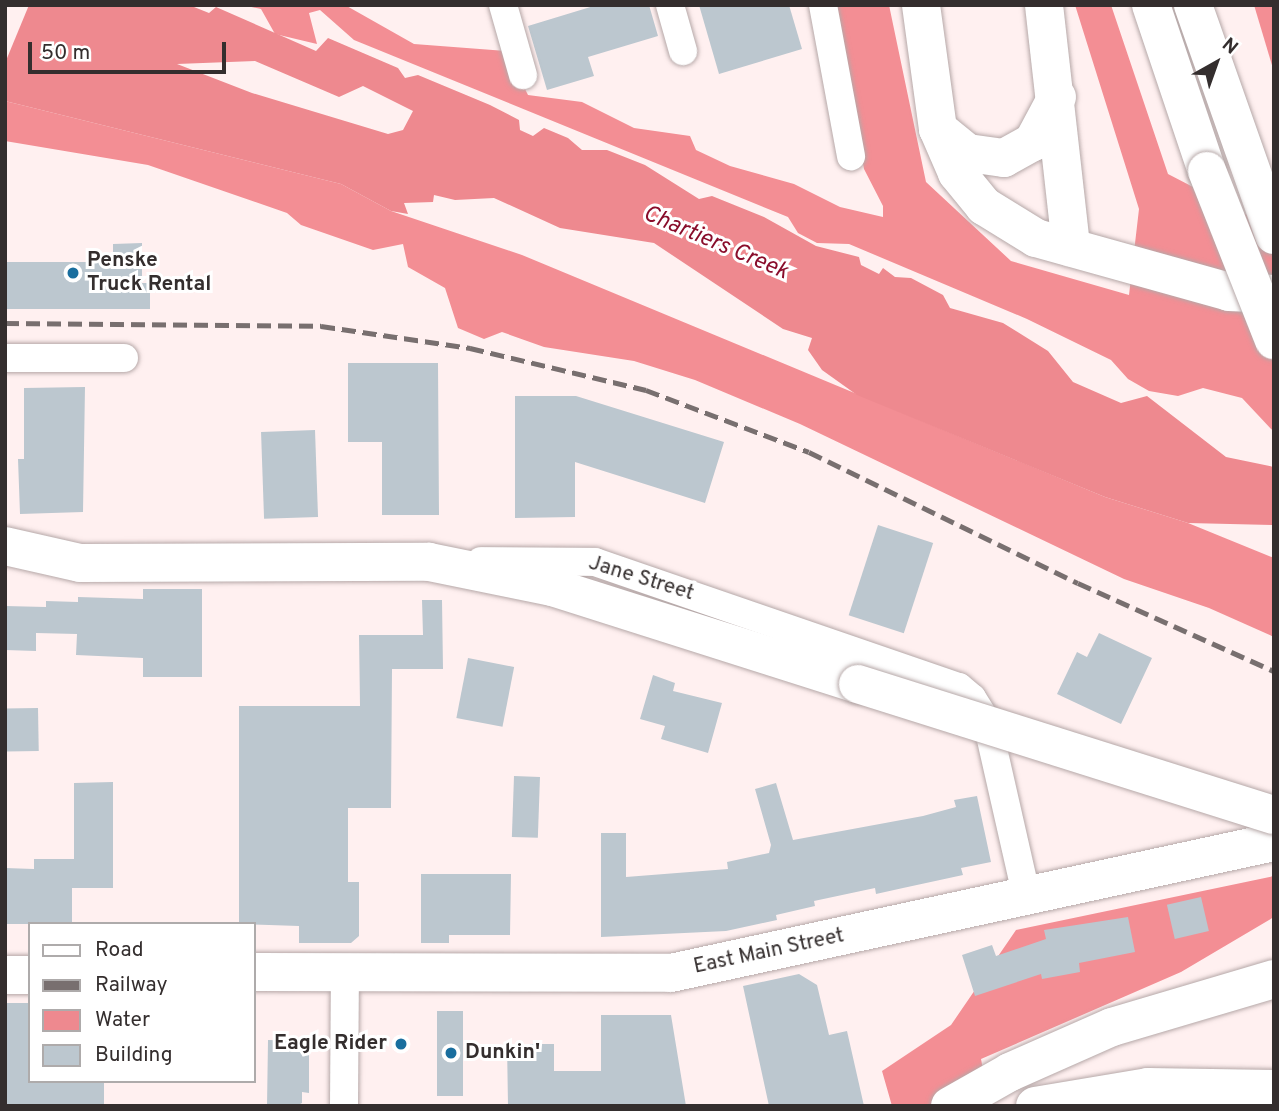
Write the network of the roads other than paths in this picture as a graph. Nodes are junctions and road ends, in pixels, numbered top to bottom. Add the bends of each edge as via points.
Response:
1 (502, 5) edge
2 (670, 5) edge
3 (824, 5) edge
4 (921, 5) edge
5 (1044, 5) edge
6 (1152, 5) edge
7 (1193, 5) edge
8 (683, 51) dead end
9 (523, 75) dead end
10 (1057, 97) junction
11 (939, 129) junction
12 (850, 156) dead end
13 (1274, 235) edge
14 (1071, 247) junction
15 (1274, 294) edge
16 (1274, 340) edge
17 (5, 358) edge
18 (124, 358) dead end
19 (5, 546) edge
20 (429, 562) junction
21 (1274, 815) edge
22 (1274, 842) edge
23 (1026, 894) junction
24 (256, 972) edge
25 (345, 972) junction
26 (5, 975) edge
27 (28, 975) edge
28 (1274, 979) edge
29 (1274, 1089) edge
30 (344, 1106) edge
31 (950, 1106) edge
32 (1035, 1106) edge

1 - 9 street
2 - 8 street
3 - 12 street
4 - 11 main road
5 - 10 main road
6 - 16 main road, bridge via 1207,171
7 - 13 main road
10 - 11 main road via 1033,142 1004,158 968,153
10 - 14 main road
11 - 14 main road via 957,173 984,206 1017,230
14 - 15 main road via 1229,292
17 - 18 street
19 - 20 main road, Jane Street via 79,564
20 - 21 main road, bridge via 552,587
20 - 23 street, Jane Street via 595,562 959,687 987,722
22 - 23 main road, East Main Street
23 - 25 main road, East Main Street via 671,973
24 - 25 main road, East Main Street
25 - 30 street
26 - 27 main road
28 - 31 main road via 1112,1027 1010,1072
29 - 32 main road via 1148,1087

